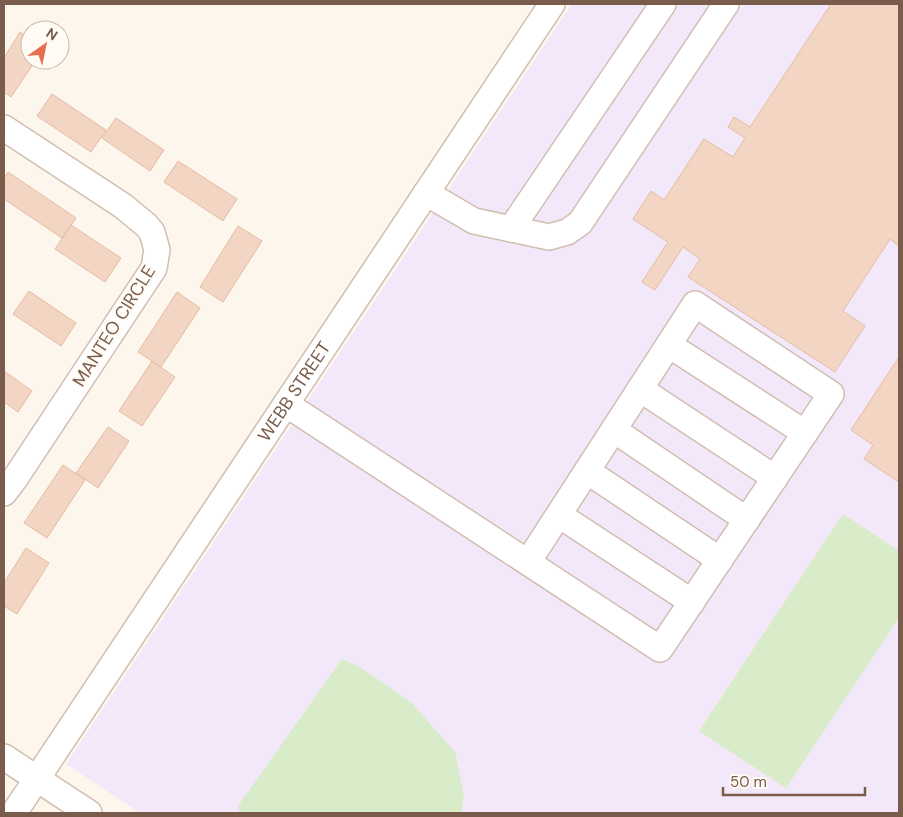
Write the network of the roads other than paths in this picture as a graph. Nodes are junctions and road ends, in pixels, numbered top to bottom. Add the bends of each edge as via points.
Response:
1 (552, 4) edge
2 (663, 4) edge
3 (726, 4) edge
4 (4, 128) edge
5 (426, 192) junction
6 (511, 229) junction
7 (669, 345) junction
8 (640, 389) junction
9 (286, 404) junction
10 (614, 430) junction
11 (805, 433) junction
12 (587, 471) junction
13 (775, 478) junction
14 (4, 493) edge
15 (559, 515) junction
16 (747, 520) junction
17 (720, 560) junction
18 (528, 562) junction
19 (692, 602) junction
20 (4, 757) edge
21 (37, 778) junction
22 (14, 813) edge
23 (89, 813) edge

1 - 5 street, WEBB STREET
2 - 6 street
3 - 6 street via 580,223 567,232 549,237
4 - 14 street, MANTEO CIRCLE via 123,206 152,232 157,250 154,268
5 - 6 street via 474,221
5 - 9 street, WEBB STREET
7 - 8 street
7 - 11 street
7 - 11 street via 695,304 831,394
8 - 10 street
8 - 13 street
9 - 18 street
9 - 21 street, WEBB STREET
10 - 12 street
10 - 16 street
11 - 13 street
12 - 15 street
12 - 17 street
13 - 16 street
15 - 18 street
15 - 19 street
16 - 17 street
17 - 19 street
18 - 19 street via 660,649
20 - 21 street
21 - 22 street, WEBB STREET
21 - 23 street

